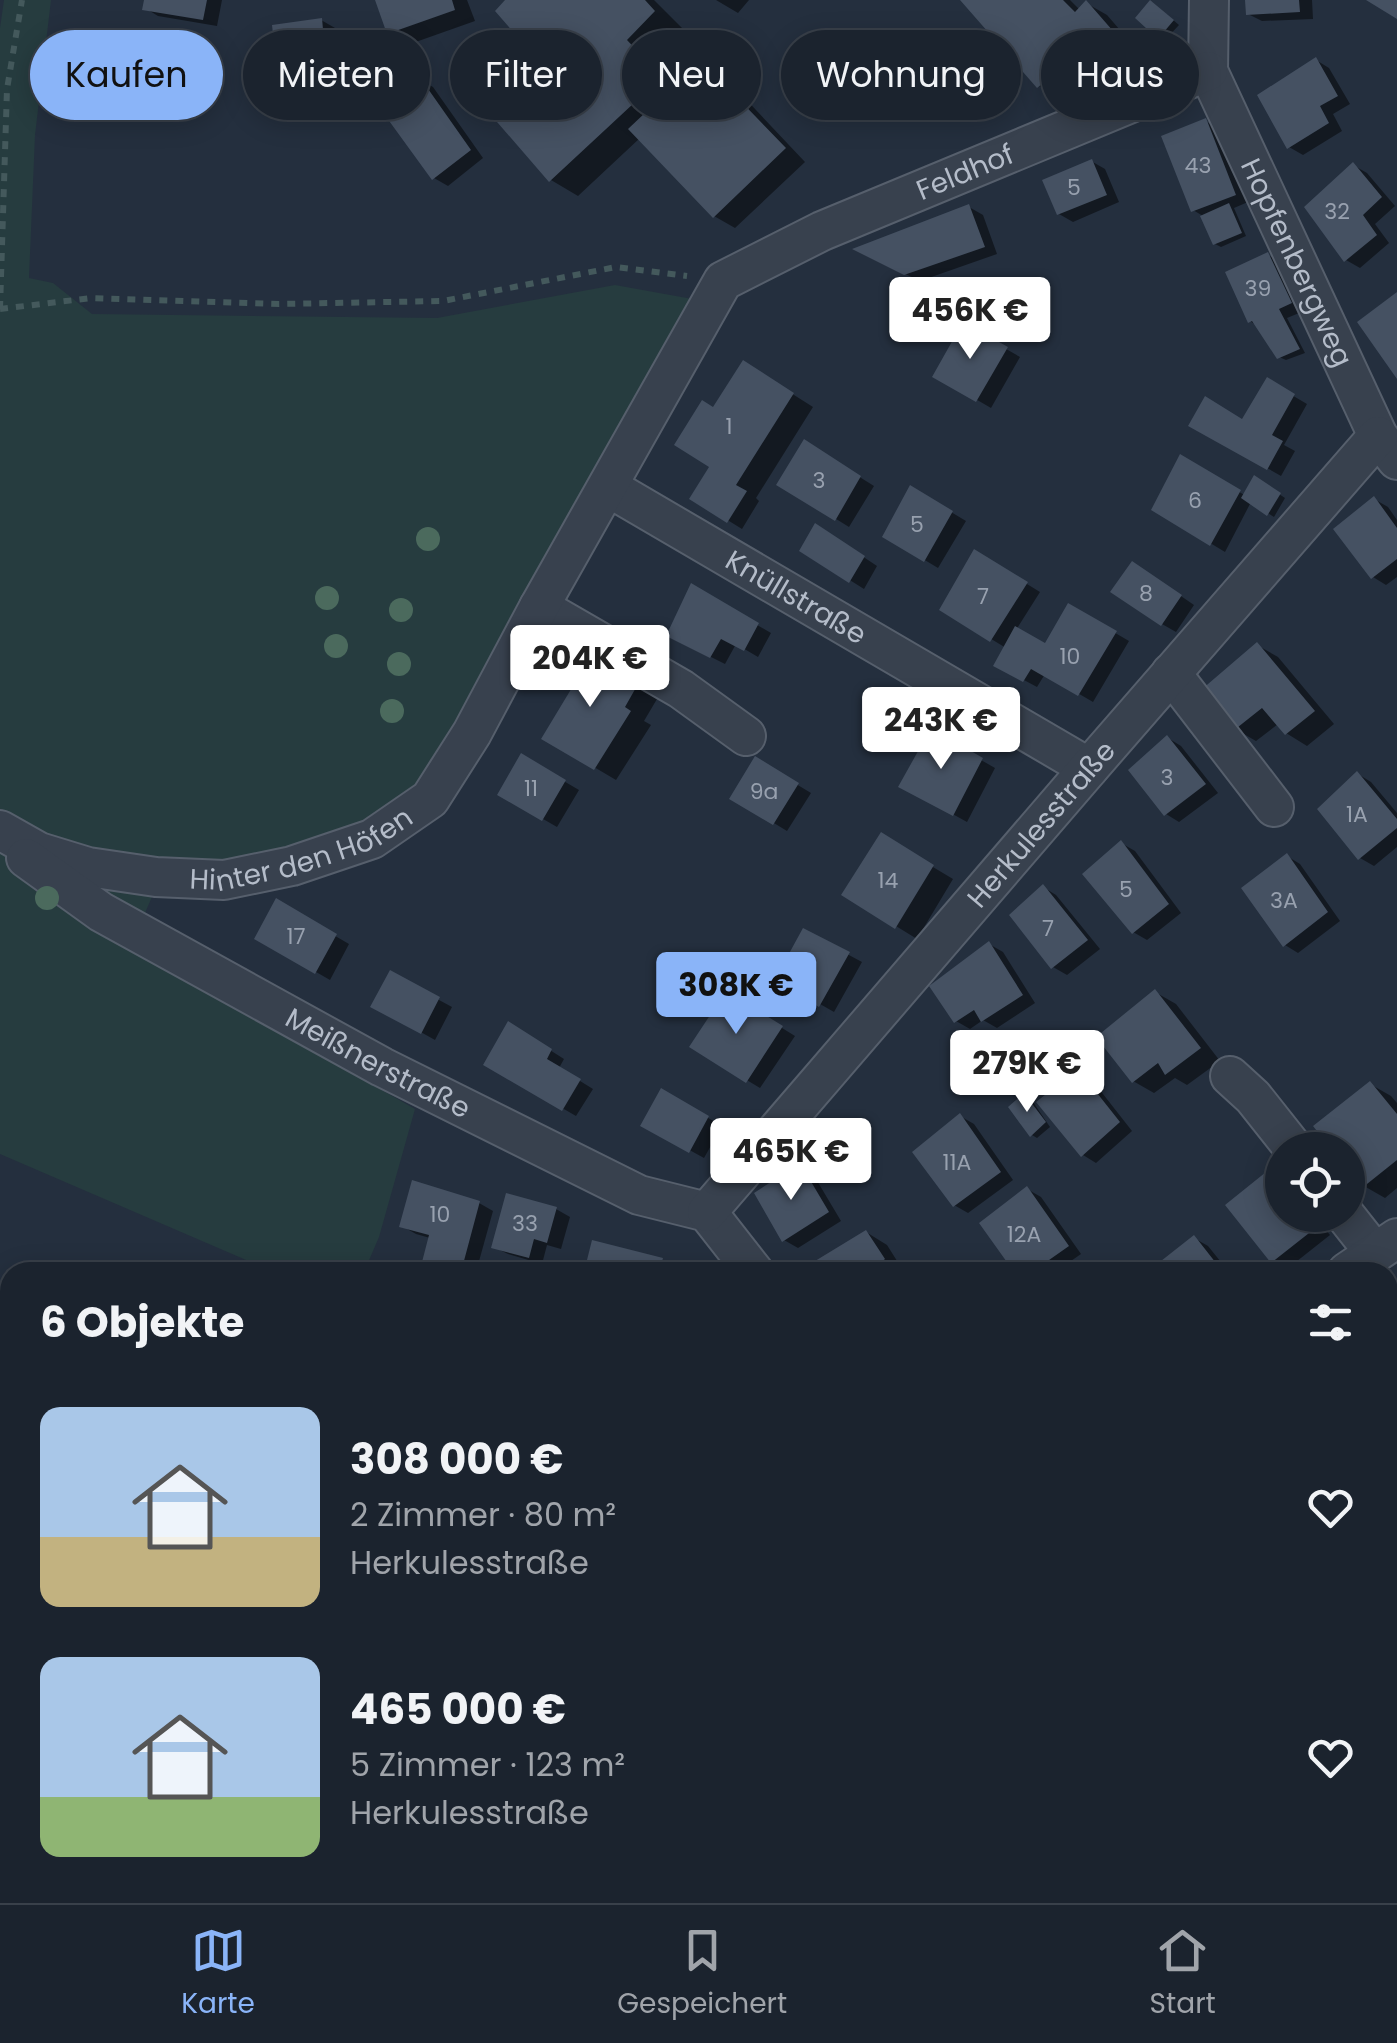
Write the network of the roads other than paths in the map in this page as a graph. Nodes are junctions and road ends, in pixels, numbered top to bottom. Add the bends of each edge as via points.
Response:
1 (1209, 0) edge
2 (1208, 71) junction
3 (722, 281) joint
4 (1387, 448) edge
5 (608, 487) junction
6 (539, 607) junction
7 (1172, 673) junction
8 (746, 736) dead end
9 (1089, 768) junction
10 (1274, 807) dead end
11 (0, 833) edge
12 (1230, 1076) dead end
13 (1281, 1132) edge
14 (708, 1212) junction
15 (1357, 1232) edge
16 (1373, 1255) edge
17 (746, 1262) edge

1 - 2 street, Hopfenbergweg
2 - 3 street, Feldhof via 822,231
2 - 4 street, Hopfenbergweg
3 - 5 street, Hinter den Höfen
4 - 7 street, Herkulesstraße
5 - 6 street, Hinter den Höfen
5 - 9 street, Knüllstraße
6 - 8 street via 681,689
6 - 11 street, Hinter den Höfen via 430,799 372,839 224,880 88,867
7 - 9 street, Herkulesstraße
7 - 10 street
9 - 14 street, Herkulesstraße
11 - 14 street, Meißnerstraße via 37,868 102,912 382,1067 639,1195
12 - 13 street
14 - 17 street
15 - 16 street

